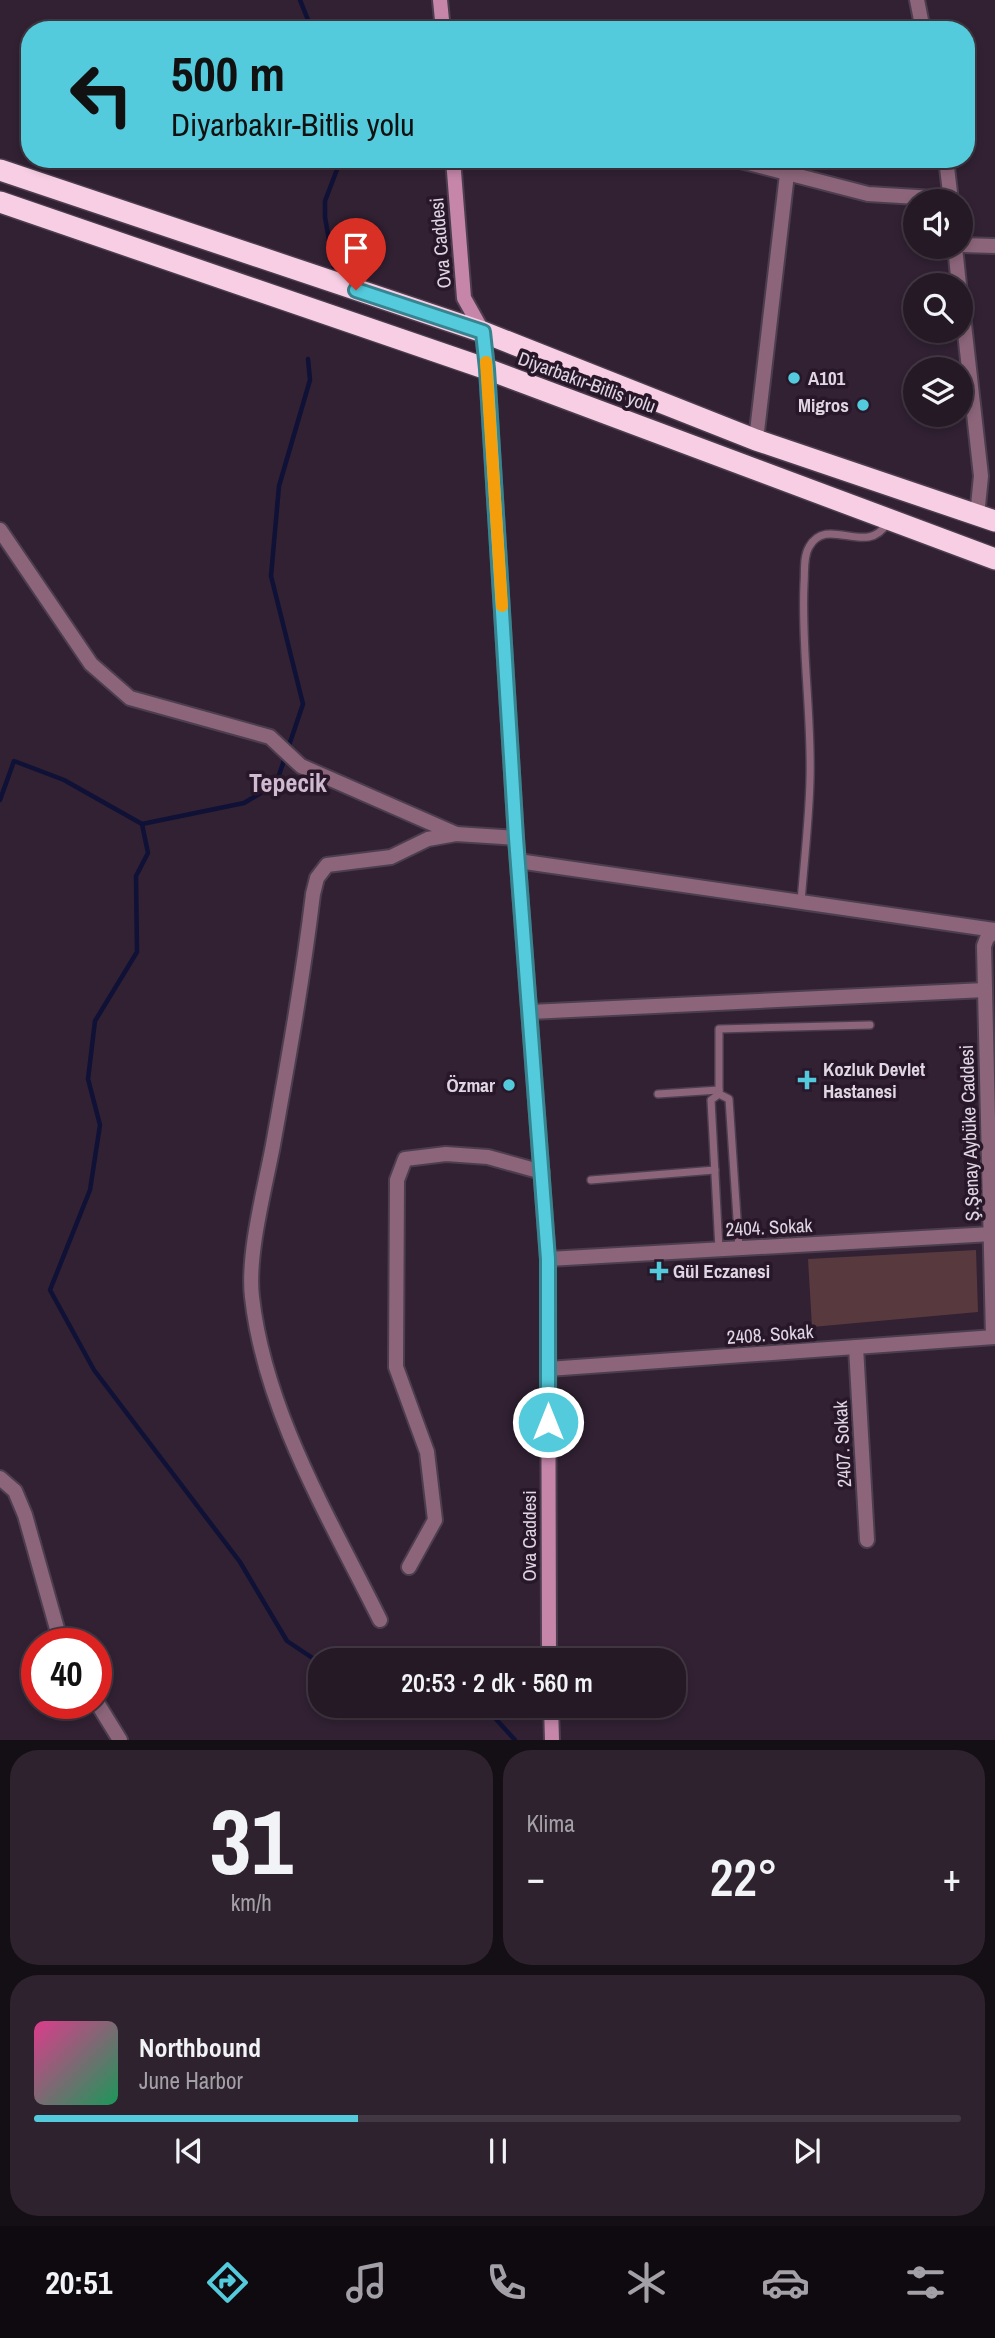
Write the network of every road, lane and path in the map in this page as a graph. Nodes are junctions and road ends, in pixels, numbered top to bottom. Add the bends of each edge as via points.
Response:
1 (440, 0) edge
2 (917, 0) edge
3 (442, 21) edge
4 (921, 21) edge
5 (454, 168) edge
6 (765, 168) edge
7 (947, 168) edge
8 (0, 170) edge
9 (787, 174) junction
10 (950, 189) edge
11 (903, 197) edge
12 (0, 202) edge
13 (973, 245) edge
14 (995, 246) edge
15 (483, 332) junction
16 (966, 343) edge
17 (487, 369) junction
18 (756, 440) junction
19 (888, 519) junction
20 (986, 519) edge
21 (0, 530) edge
22 (995, 559) edge
23 (456, 834) junction
24 (516, 838) junction
25 (518, 861) junction
26 (801, 902) junction
27 (995, 931) edge
28 (985, 990) junction
29 (530, 1012) junction
30 (870, 1025) dead end
31 (719, 1092) junction
32 (658, 1094) dead end
33 (715, 1170) junction
34 (542, 1172) junction
35 (591, 1180) dead end
36 (992, 1234) junction
37 (739, 1248) junction
38 (719, 1250) junction
39 (548, 1259) junction
40 (994, 1337) edge
41 (856, 1347) junction
42 (548, 1369) junction
43 (0, 1478) edge
44 (867, 1540) dead end
45 (409, 1567) dead end
46 (380, 1620) dead end
47 (57, 1628) edge
48 (549, 1648) edge
49 (551, 1718) edge
50 (107, 1719) edge
51 (120, 1740) edge
52 (552, 1740) edge

1 - 3 street
2 - 4 street
5 - 15 street, Ova Caddesi via 464,298
6 - 9 street
7 - 10 street
8 - 15 highway, Diyarbakır-Bitlis yolu
9 - 11 street via 868,194
9 - 18 street
12 - 17 highway, Diyarbakır-Bitlis yolu
13 - 14 street
15 - 17 street, Ova Caddesi
15 - 18 highway, Diyarbakır-Bitlis yolu
16 - 20 street
17 - 19 highway, Diyarbakır-Bitlis yolu
17 - 24 street, Ova Caddesi
18 - 20 highway, Diyarbakır-Bitlis yolu
19 - 22 highway, Diyarbakır-Bitlis yolu
19 - 26 lane via 873,537 821,535 806,556 803,616 810,779
21 - 23 street via 91,664 130,698 270,737 301,766
23 - 24 street
23 - 46 street via 428,839 391,857 327,865 317,878 301,996 255,1243 251,1294 265,1369 300,1459
24 - 25 street, Ova Caddesi
25 - 26 street
25 - 29 street, Ova Caddesi
26 - 27 street
27 - 28 street, Ş.Şenay Aybüke Caddesi via 984,946
28 - 29 street
28 - 36 street, Ş.Şenay Aybüke Caddesi
29 - 34 street, Ova Caddesi
30 - 31 lane via 719,1029
31 - 32 lane
31 - 33 lane via 711,1100
31 - 37 lane via 729,1099
33 - 35 lane
33 - 38 lane
34 - 39 street, Ova Caddesi
34 - 45 street via 488,1157 446,1154 405,1159 397,1180 396,1367 427,1452 435,1520
36 - 37 street, 2404. Sokak
36 - 40 street, Ş.Şenay Aybüke Caddesi
37 - 38 street, 2404. Sokak
38 - 39 street, 2404. Sokak
39 - 42 street, Ova Caddesi
40 - 41 street, 2408. Sokak
41 - 42 street, 2408. Sokak
41 - 44 street, 2407. Sokak
42 - 48 street, Ova Caddesi
43 - 47 street via 15,1491
49 - 52 street
50 - 51 street

